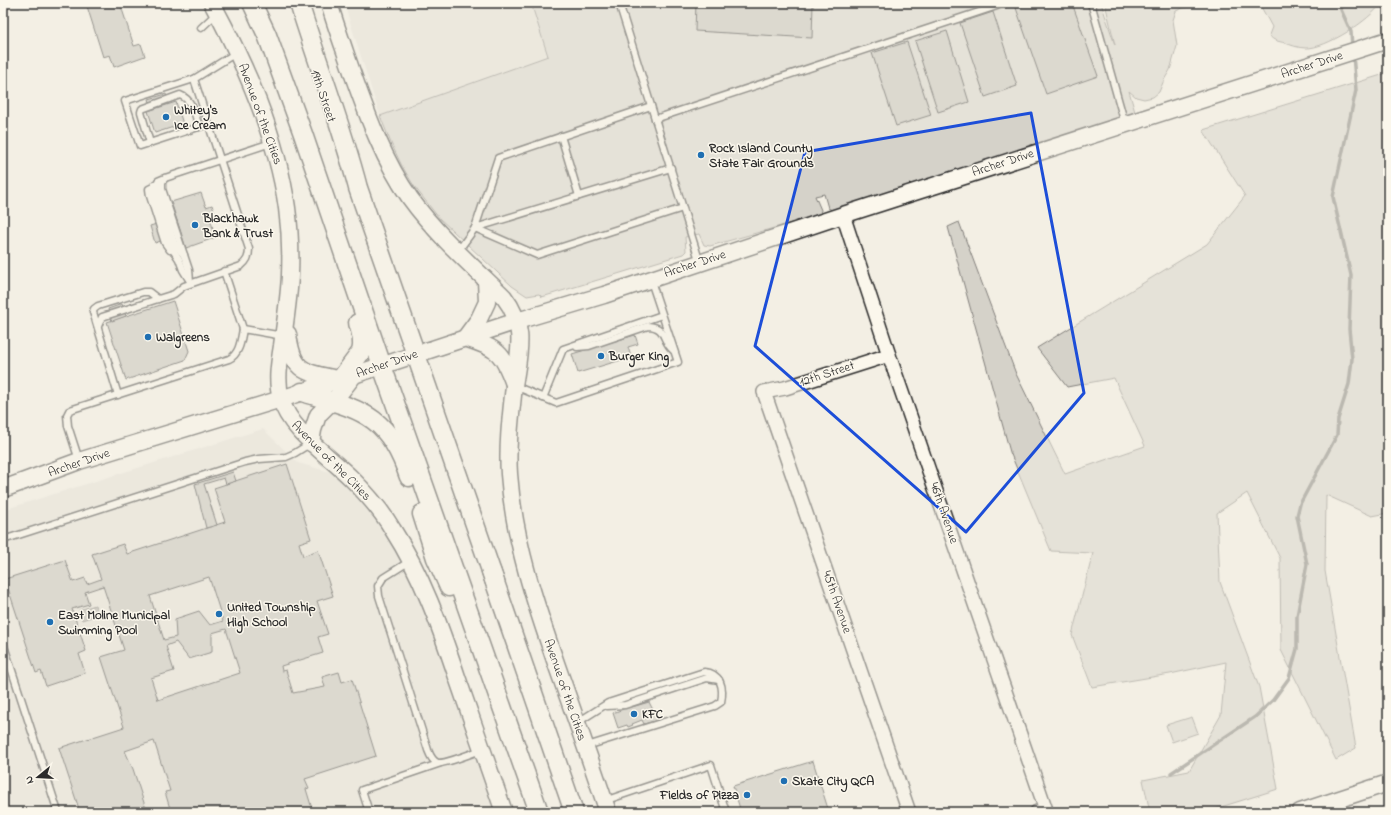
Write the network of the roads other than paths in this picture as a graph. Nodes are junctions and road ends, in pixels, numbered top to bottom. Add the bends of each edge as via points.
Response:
1 (252, 3) edge
2 (291, 3) edge
3 (299, 3) edge
4 (329, 3) edge
5 (619, 3) edge
6 (1006, 3) edge
7 (1091, 3) edge
8 (215, 8) edge
9 (201, 28) dead end
10 (1388, 40) edge
11 (237, 52) junction
12 (194, 78) junction
13 (289, 94) junction
14 (651, 106) junction
15 (655, 119) junction
16 (208, 124) junction
17 (1125, 124) junction
18 (199, 127) junction
19 (562, 136) junction
20 (150, 143) junction
21 (273, 143) junction
22 (220, 160) junction
23 (671, 168) junction
24 (165, 178) junction
25 (156, 183) junction
26 (358, 188) junction
27 (579, 196) junction
28 (683, 208) junction
29 (843, 215) junction
30 (475, 228) junction
31 (458, 251) junction
32 (184, 255) junction
33 (700, 263) junction
34 (224, 271) junction
35 (651, 279) junction
36 (486, 280) junction
37 (190, 284) junction
38 (158, 299) junction
39 (662, 315) junction
40 (286, 316) junction
41 (517, 321) junction
42 (98, 326) junction
43 (243, 329) junction
44 (283, 336) junction
45 (465, 338) junction
46 (563, 349) junction
47 (674, 351) junction
48 (415, 354) junction
49 (889, 355) junction
50 (382, 366) junction
51 (347, 377) junction
52 (424, 380) junction
53 (514, 386) junction
54 (302, 392) junction
55 (764, 392) joint
56 (118, 395) junction
57 (543, 398) junction
58 (281, 399) junction
59 (333, 402) junction
60 (311, 443) junction
61 (79, 461) junction
62 (3, 489) edge
63 (3, 540) edge
64 (411, 560) junction
65 (495, 582) dead end
66 (3, 643) edge
67 (492, 676) junction
68 (577, 723) junction
69 (585, 747) junction
70 (482, 750) junction
71 (447, 762) junction
72 (1388, 783) edge
73 (606, 806) edge
74 (1041, 811) edge
75 (1307, 811) edge
76 (58, 812) edge
77 (369, 812) edge
78 (504, 812) edge
79 (538, 812) edge
80 (574, 812) edge
81 (726, 812) edge
82 (909, 812) edge

1 - 13 main road
2 - 26 main road, 19th Street via 343,154
3 - 26 main road
4 - 31 street, Avenue of the Cities via 364,107 390,165 410,198
5 - 14 lane
6 - 15 lane
7 - 17 lane
8 - 9 lane
8 - 11 street, Avenue of the Cities
10 - 17 street, Archer Drive
11 - 12 lane
11 - 21 street, Avenue of the Cities
12 - 16 lane
12 - 20 lane via 125,101 140,146
13 - 50 main road
13 - 51 main road via 315,196 362,333 363,347
14 - 15 lane
14 - 19 lane
15 - 23 lane
16 - 18 lane
16 - 22 lane
17 - 29 street, Archer Drive
18 - 20 lane
18 - 20 lane via 192,105 180,95 142,109
19 - 27 lane
19 - 30 lane via 498,158
21 - 22 lane
21 - 40 street, Avenue of the Cities via 284,190 290,239
22 - 24 lane
22 - 34 lane via 249,249 246,262
23 - 27 lane
23 - 28 lane
24 - 25 lane
24 - 32 lane via 162,189
25 - 32 lane via 174,243
25 - 37 lane via 153,187 154,196 171,247
26 - 48 main road
27 - 30 lane
28 - 30 lane via 537,255
28 - 33 lane
29 - 33 street, Archer Drive
29 - 49 street, 46th Avenue
30 - 31 lane
31 - 36 street, Avenue of the Cities
32 - 37 lane
33 - 35 street, Archer Drive
34 - 37 lane
34 - 43 lane
35 - 39 lane
35 - 41 street, Archer Drive
36 - 41 street, Avenue of the Cities via 512,307
36 - 45 street via 487,302 479,319
37 - 38 lane via 174,294
38 - 42 lane via 102,318
38 - 42 lane via 149,292 143,292 98,306 93,312
39 - 46 lane
39 - 47 lane
40 - 44 street, Avenue of the Cities
40 - 51 street via 290,348 300,368 310,374
41 - 45 street, Archer Drive
41 - 53 street, Avenue of the Cities via 520,353
42 - 56 lane
43 - 44 lane
43 - 56 lane via 239,346 232,357
44 - 58 street, Avenue of the Cities via 278,376
45 - 48 street, Archer Drive
45 - 53 street via 482,343 500,354
46 - 47 lane via 589,346 648,326 657,327 667,345
46 - 57 lane
47 - 57 lane via 678,362 556,403
48 - 50 street, Archer Drive
48 - 52 main road
49 - 55 street, 12th Street via 785,388
49 - 74 street, 46th Avenue
50 - 51 street, Archer Drive
50 - 67 main road
51 - 54 street, Archer Drive
51 - 59 street
52 - 65 main road
52 - 80 main road
53 - 57 lane
53 - 68 street, Avenue of the Cities via 509,473 517,531 526,573
54 - 58 street, Archer Drive
54 - 59 main road
55 - 82 street, 45th Avenue
56 - 61 lane via 69,411 68,426
58 - 60 street, Avenue of the Cities via 289,419
58 - 61 street, Archer Drive
59 - 60 street via 318,415
59 - 67 main road via 373,419 395,444 407,470 443,574
60 - 63 lane via 286,457 245,462
60 - 64 street, Avenue of the Cities via 351,478 375,506 393,528
61 - 62 street, Archer Drive
64 - 70 street, Avenue of the Cities via 439,625
64 - 71 lane via 383,578 378,586 379,596 430,755 438,763
66 - 76 lane
67 - 79 main road
68 - 69 street, Avenue of the Cities
68 - 69 lane via 608,703 704,672 715,675 723,689 721,702 715,706
69 - 73 street, Avenue of the Cities
70 - 71 lane
70 - 78 street, Avenue of the Cities
71 - 77 lane via 362,790
72 - 75 street
73 - 81 lane via 711,765

